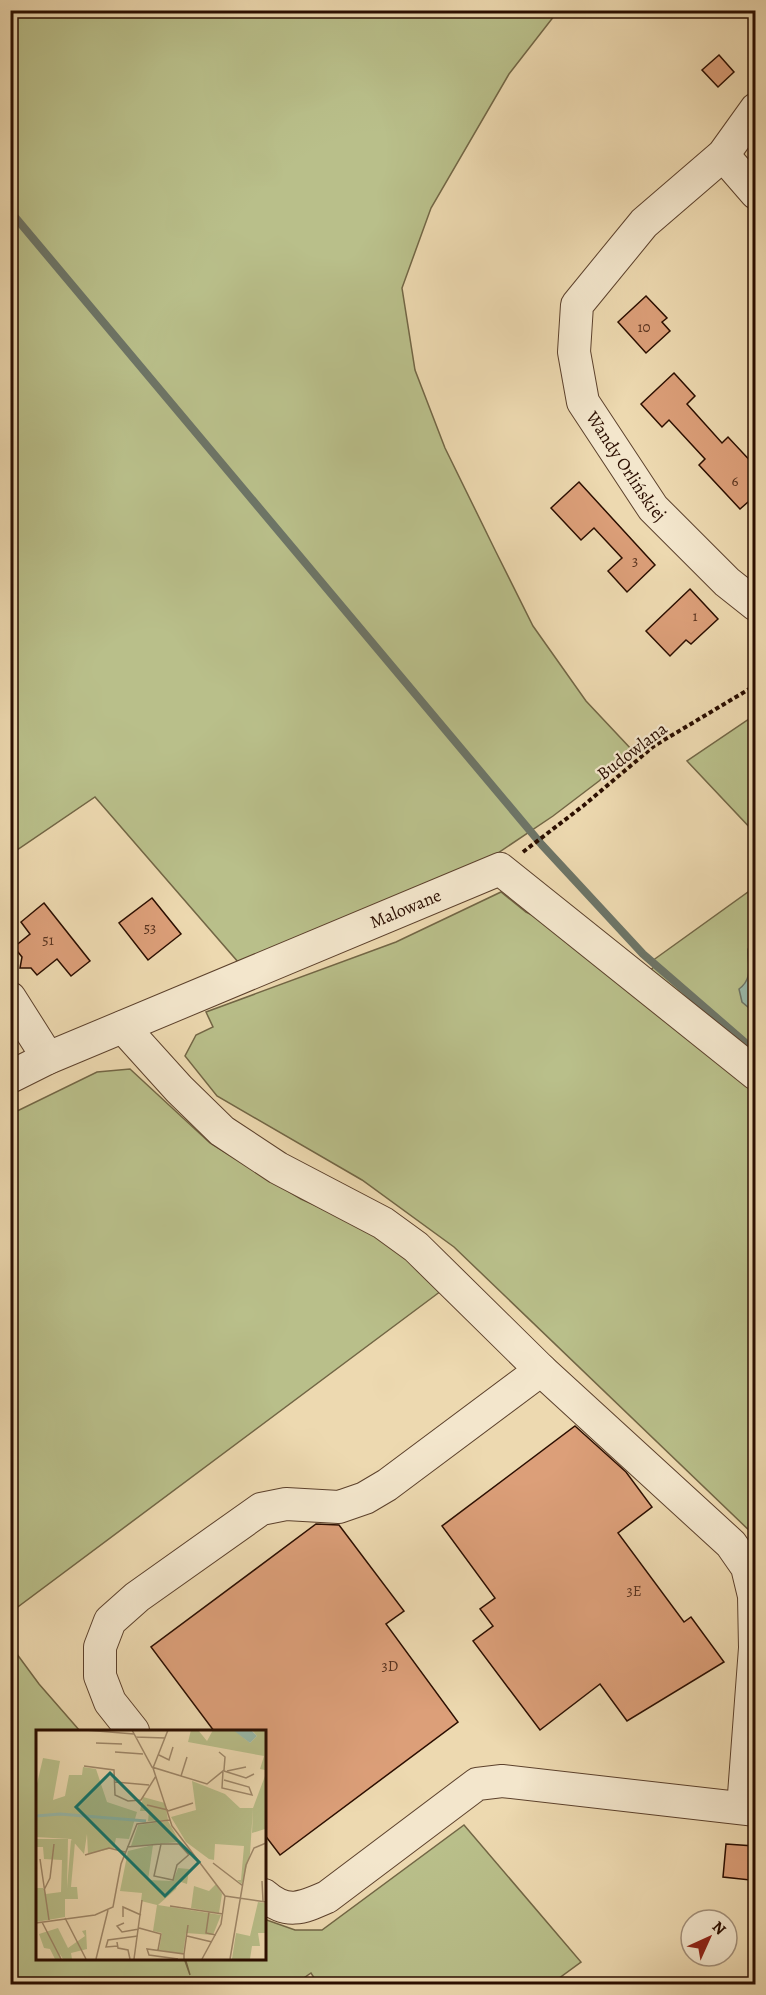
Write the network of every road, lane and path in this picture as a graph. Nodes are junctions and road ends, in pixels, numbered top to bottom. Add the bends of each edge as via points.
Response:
1 (756, 109) edge
2 (723, 154) junction
3 (756, 193) edge
4 (756, 605) edge
5 (756, 685) edge
6 (530, 846) dead end
7 (10, 998) edge
8 (123, 1027) junction
9 (48, 1058) junction
10 (756, 1074) edge
11 (10, 1077) edge
12 (541, 1370) junction
13 (132, 1730) edge
14 (749, 1809) edge
15 (266, 1897) edge

1 - 2 street, Wandy Orlińskiej
2 - 3 street
2 - 4 street, Wandy Orlińskiej via 644,223 577,305 574,351 583,402 653,508 726,582
5 - 6 path, Budowlana via 654,746
7 - 9 street
8 - 9 street, Malowane
8 - 10 street, Malowane via 500,869
8 - 12 street via 222,1131 278,1168 383,1223 416,1247
9 - 11 street, Malowane
12 - 13 street via 365,1498 339,1507 286,1504 261,1509 137,1597 110,1621 100,1647 100,1676 110,1702
12 - 14 street via 731,1544 747,1567 754,1596 755,1648
14 - 15 street via 502,1781 477,1784 327,1897 301,1909 275,1904

